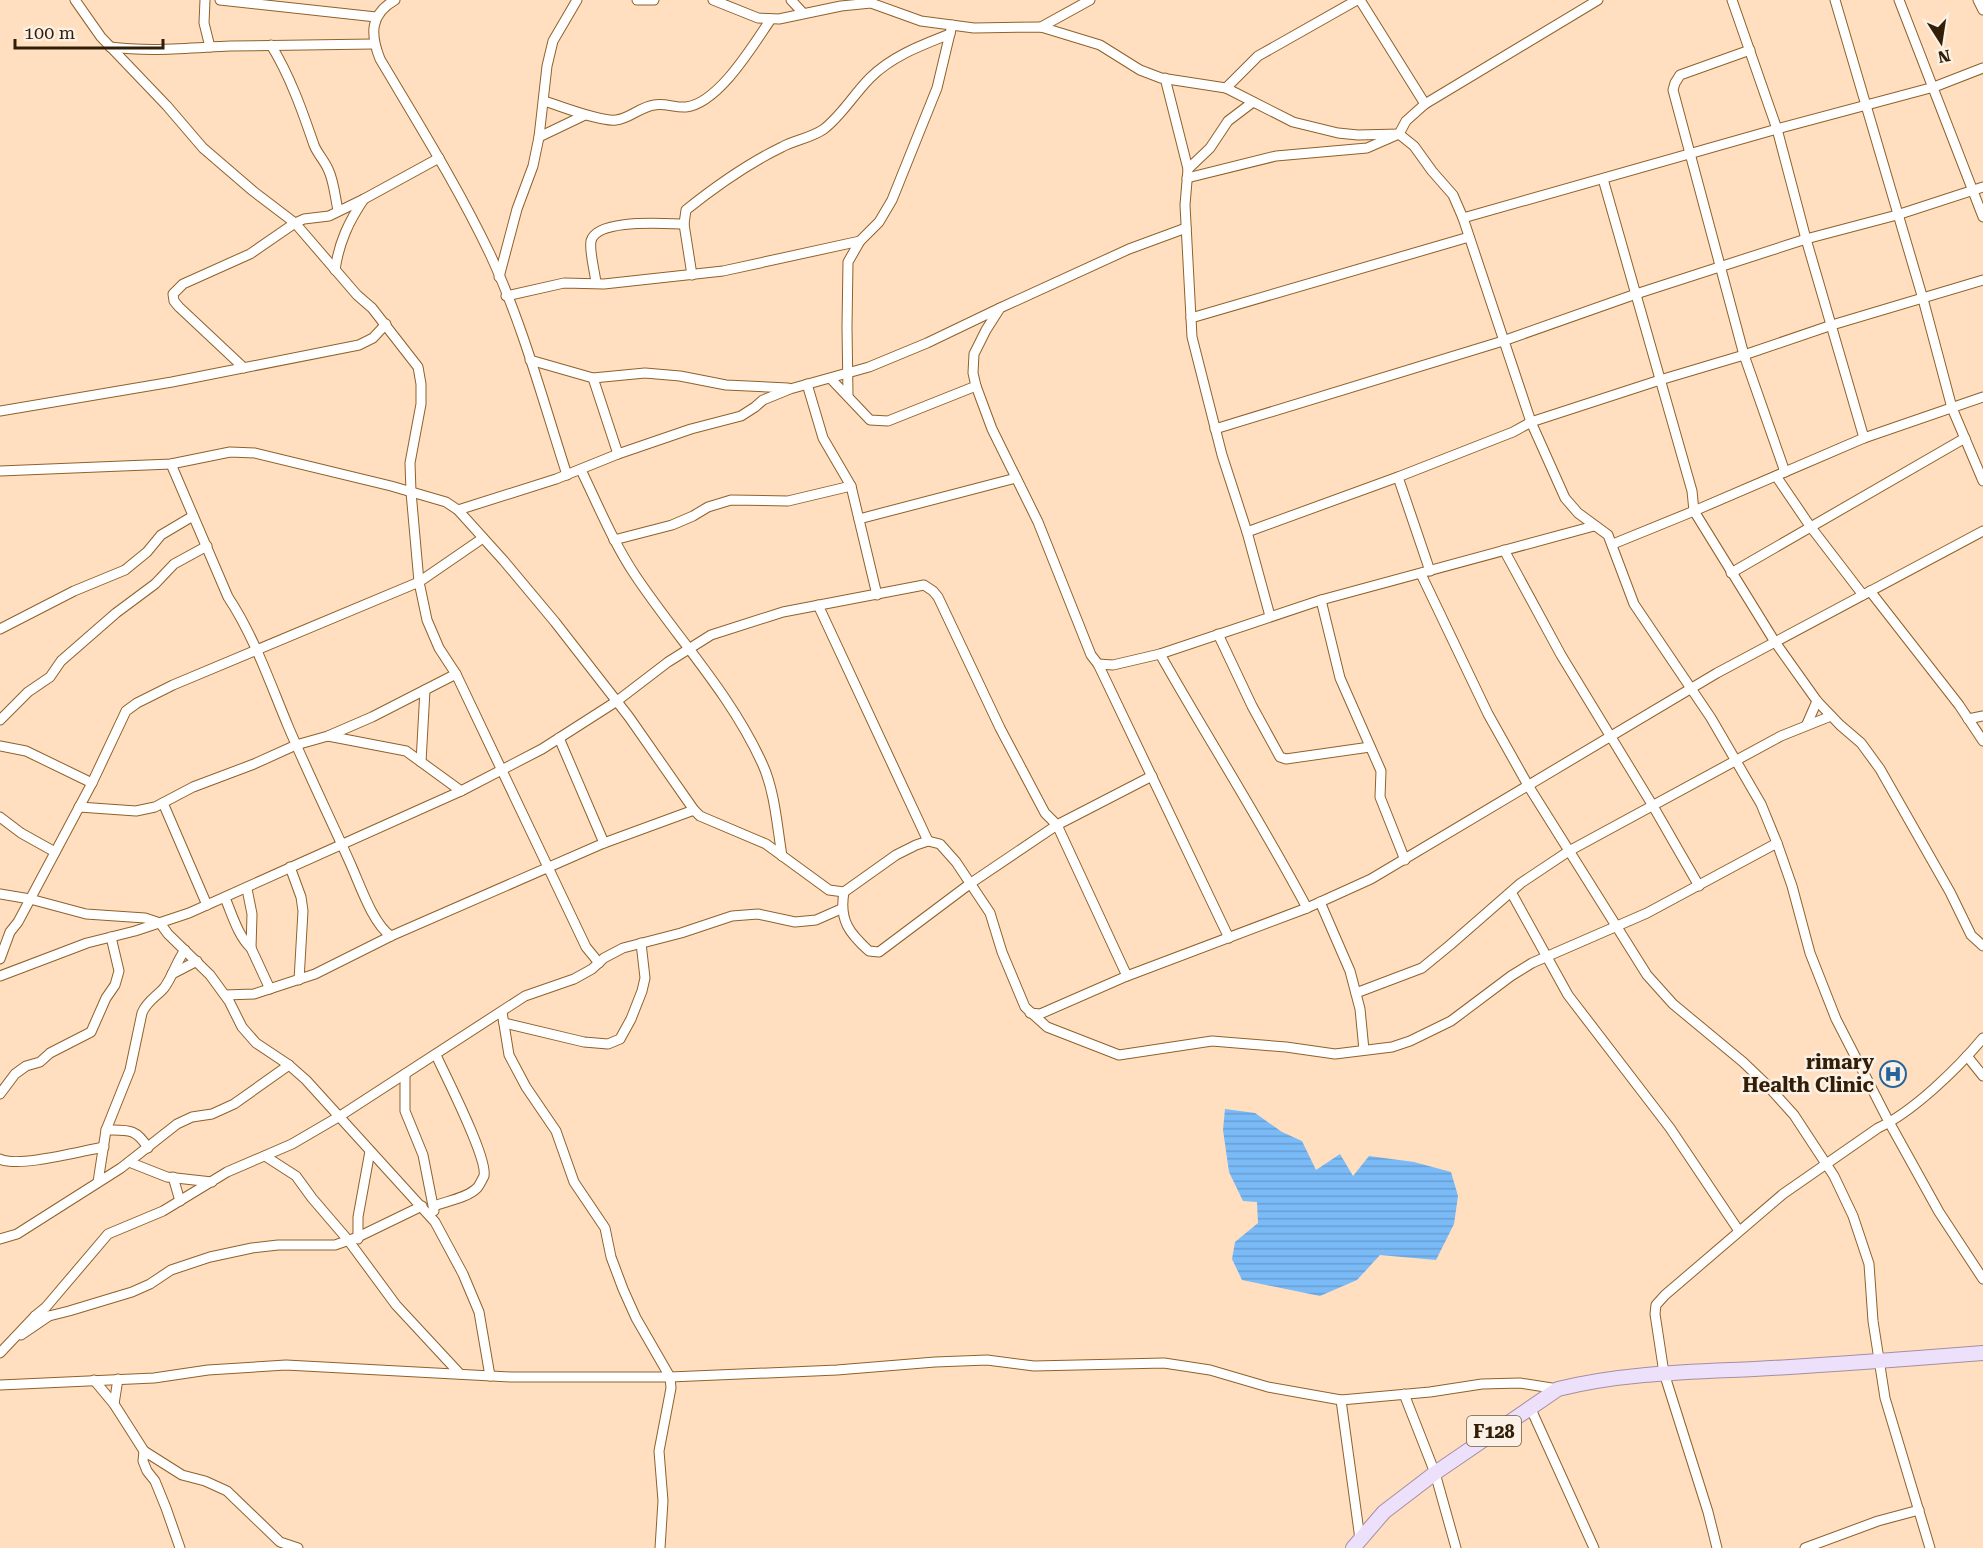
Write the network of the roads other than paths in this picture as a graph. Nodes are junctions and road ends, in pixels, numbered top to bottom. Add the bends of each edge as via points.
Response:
1 (75, 0) edge
2 (205, 0) edge
3 (220, 0) edge
4 (395, 0) edge
5 (578, 0) edge
6 (637, 0) edge
7 (654, 0) edge
8 (713, 0) edge
9 (790, 0) edge
10 (890, 0) edge
11 (1090, 0) edge
12 (1359, 0) edge
13 (1598, 0) edge
14 (1732, 0) edge
15 (1835, 0) edge
16 (1899, 0) edge
17 (1978, 0) edge
18 (878, 5) junction
19 (1983, 10) edge
20 (803, 14) junction
21 (376, 17) junction
22 (771, 19) junction
23 (1041, 27) junction
24 (951, 29) junction
25 (373, 44) junction
26 (271, 45) junction
27 (110, 46) junction
28 (210, 47) junction
29 (1750, 50) junction
30 (1983, 68) edge
31 (1165, 78) junction
32 (1934, 87) junction
33 (1226, 88) junction
34 (544, 101) junction
35 (1253, 102) junction
36 (1425, 104) junction
37 (1866, 105) junction
38 (585, 115) junction
39 (1777, 129) junction
40 (1399, 134) junction
41 (539, 138) junction
42 (1689, 154) junction
43 (439, 158) junction
44 (1188, 174) junction
45 (1603, 179) junction
46 (1983, 187) edge
47 (1972, 192) junction
48 (364, 199) junction
49 (338, 210) junction
50 (1897, 215) junction
51 (1983, 217) edge
52 (1463, 218) junction
53 (295, 223) junction
54 (684, 224) junction
55 (1186, 228) junction
56 (1469, 237) junction
57 (1806, 239) junction
58 (860, 241) junction
59 (1721, 267) junction
60 (335, 270) junction
61 (692, 275) junction
62 (499, 277) junction
63 (1983, 280) edge
64 (596, 283) junction
65 (1636, 294) junction
66 (506, 296) junction
67 (1923, 299) junction
68 (1000, 308) junction
69 (1191, 318) junction
70 (386, 324) junction
71 (1833, 324) junction
72 (1503, 341) junction
73 (1744, 355) junction
74 (530, 360) junction
75 (244, 368) junction
76 (847, 374) junction
77 (593, 378) junction
78 (831, 379) junction
79 (1660, 380) junction
80 (807, 384) junction
81 (976, 386) junction
82 (790, 388) junction
83 (848, 395) junction
84 (1983, 397) edge
85 (1952, 408) junction
86 (0, 411) edge
87 (1531, 422) junction
88 (1215, 429) junction
89 (1864, 438) junction
90 (1965, 438) junction
91 (618, 454) junction
92 (171, 464) junction
93 (581, 470) junction
94 (0, 471) edge
95 (1780, 474) junction
96 (567, 475) junction
97 (1398, 477) junction
98 (1016, 478) junction
99 (1983, 481) edge
100 (851, 486) junction
101 (411, 492) junction
102 (458, 510) junction
103 (1694, 511) junction
104 (194, 516) junction
105 (859, 519) junction
106 (1594, 526) junction
107 (1810, 526) junction
108 (1983, 531) edge
109 (1247, 532) junction
110 (483, 538) junction
111 (614, 540) junction
112 (1613, 544) junction
113 (207, 546) junction
114 (1504, 550) junction
115 (1426, 572) junction
116 (1731, 573) junction
117 (419, 582) junction
118 (1867, 593) junction
119 (877, 594) junction
120 (1321, 600) junction
121 (818, 605) junction
122 (1270, 616) junction
123 (0, 629) edge
124 (1218, 634) junction
125 (1775, 642) junction
126 (690, 648) junction
127 (257, 651) junction
128 (1160, 654) junction
129 (1098, 664) junction
130 (456, 674) junction
131 (1691, 689) junction
132 (425, 690) junction
133 (617, 701) junction
134 (1817, 701) junction
135 (1831, 716) junction
136 (1983, 716) edge
137 (1968, 719) junction
138 (0, 720) edge
139 (1808, 724) junction
140 (328, 736) junction
141 (559, 738) junction
142 (1610, 738) junction
143 (1983, 741) edge
144 (296, 745) junction
145 (0, 746) edge
146 (1370, 747) junction
147 (1737, 760) junction
148 (421, 762) junction
149 (503, 770) junction
150 (1152, 776) junction
151 (92, 783) junction
152 (1528, 787) junction
153 (461, 791) junction
154 (163, 803) junction
155 (1653, 806) junction
156 (79, 807) junction
157 (694, 810) junction
158 (0, 817) edge
159 (1057, 825) junction
160 (928, 841) junction
161 (341, 843) junction
162 (604, 843) junction
163 (1777, 843) junction
164 (1569, 851) junction
165 (55, 852) junction
166 (782, 856) junction
167 (1405, 860) junction
168 (290, 867) junction
169 (548, 867) junction
170 (970, 883) junction
171 (1699, 886) junction
172 (247, 889) junction
173 (844, 892) junction
174 (1511, 892) junction
175 (0, 894) edge
176 (225, 898) junction
177 (30, 899) junction
178 (1320, 902) junction
179 (207, 905) junction
180 (1307, 908) junction
181 (841, 909) junction
182 (160, 923) junction
183 (1616, 927) junction
184 (391, 936) junction
185 (111, 937) junction
186 (1228, 938) junction
187 (641, 943) junction
188 (1983, 946) edge
189 (251, 948) junction
190 (185, 950) junction
191 (1, 953) edge
192 (1546, 957) junction
193 (197, 961) junction
194 (599, 963) junction
195 (172, 974) junction
196 (0, 976) edge
197 (1127, 976) junction
198 (299, 980) junction
199 (270, 989) junction
200 (1356, 993) junction
201 (225, 994) junction
202 (502, 1012) junction
203 (1030, 1013) junction
204 (504, 1023) junction
205 (1983, 1038) edge
206 (1364, 1050) junction
207 (436, 1055) junction
208 (1967, 1056) junction
209 (289, 1065) junction
210 (405, 1074) junction
211 (1983, 1076) edge
212 (0, 1094) edge
213 (340, 1116) junction
214 (1889, 1122) junction
215 (106, 1130) junction
216 (104, 1147) junction
217 (148, 1148) junction
218 (370, 1151) junction
219 (264, 1156) junction
220 (0, 1159) edge
221 (129, 1162) junction
222 (1826, 1163) junction
223 (173, 1178) junction
224 (98, 1182) junction
225 (212, 1182) junction
226 (180, 1201) junction
227 (422, 1206) junction
228 (434, 1206) junction
229 (435, 1222) junction
230 (1739, 1231) junction
231 (0, 1239) edge
232 (353, 1239) junction
233 (1983, 1279) edge
234 (35, 1316) junction
235 (49, 1316) junction
236 (12, 1341) junction
237 (0, 1353) edge
238 (1983, 1353) edge
239 (1879, 1360) junction
240 (1664, 1373) junction
241 (460, 1374) junction
242 (490, 1376) junction
243 (670, 1377) junction
244 (118, 1379) junction
245 (94, 1380) junction
246 (0, 1385) edge
247 (1558, 1389) junction
248 (1404, 1394) junction
249 (1341, 1400) junction
250 (114, 1404) junction
251 (1530, 1407) junction
252 (144, 1451) junction
253 (1435, 1473) junction
254 (1919, 1510) junction
255 (1356, 1544) edge
256 (180, 1548) edge
257 (298, 1548) edge
258 (660, 1548) edge
259 (1456, 1548) edge
260 (1594, 1548) edge
261 (1717, 1548) edge
262 (1805, 1548) edge
263 (1930, 1548) edge

1 - 27 street
2 - 28 street via 204,23
3 - 21 street
4 - 21 street
5 - 34 street via 553,41
6 - 7 street
8 - 22 street via 758,18
9 - 20 street
10 - 18 street
11 - 23 street
12 - 33 street via 1258,56
12 - 36 street
13 - 36 street
14 - 29 street
15 - 37 street
16 - 32 street
17 - 19 street
18 - 20 street via 861,4
18 - 24 street
20 - 22 street
21 - 25 street
22 - 38 street via 747,55 706,101 686,107 653,105 616,120
23 - 24 street
23 - 31 street via 1100,45 1140,70
24 - 54 street via 890,61 825,129 784,146 724,180 686,210
24 - 58 street via 937,88 892,200 879,222
25 - 26 street
25 - 43 street
26 - 28 street
26 - 49 street via 284,67 315,148 329,171
27 - 28 street via 148,50
27 - 53 street via 203,148
29 - 39 street
29 - 42 street via 1680,75 1674,83
30 - 32 street
31 - 33 street
31 - 44 street
32 - 37 street
32 - 47 street
33 - 35 street
34 - 38 street
34 - 41 street
35 - 40 street via 1293,122 1338,133
35 - 44 street via 1228,121
36 - 40 street via 1406,121
37 - 39 street
37 - 50 street
38 - 41 street
39 - 42 street
39 - 57 street
40 - 44 street via 1367,148 1276,156
40 - 52 street via 1414,146 1453,195
41 - 62 street
42 - 45 street
42 - 59 street
43 - 48 street
43 - 62 street
44 - 55 street
45 - 52 street
45 - 65 street
46 - 47 street
47 - 50 street
47 - 51 street
48 - 49 street
48 - 60 street via 344,232
49 - 53 street via 329,216
50 - 57 street
50 - 67 street
52 - 56 street
53 - 60 street
53 - 75 street via 250,254 183,284 173,294 179,307
54 - 61 street
54 - 64 street via 626,224 601,230 591,242
55 - 68 street via 1129,249
55 - 69 street
56 - 69 street
56 - 72 street
57 - 59 street
57 - 71 street
58 - 61 street
58 - 76 street via 848,262
59 - 65 street
59 - 73 street
60 - 70 street
61 - 64 street
62 - 66 street
63 - 67 street
64 - 66 street via 564,282
65 - 72 street
65 - 79 street
66 - 74 street
67 - 71 street
67 - 85 street
68 - 76 street via 927,343
68 - 81 street via 974,354
69 - 88 street via 1192,337
70 - 75 street via 373,338 359,345
70 - 101 street via 418,366 422,384 410,463
71 - 73 street
71 - 89 street
72 - 87 street
72 - 88 street
73 - 79 street
73 - 95 street
74 - 77 street
74 - 96 street
75 - 86 street
76 - 78 street
76 - 83 street
77 - 82 street via 645,373 726,385
77 - 91 street
78 - 80 street
78 - 83 street
79 - 87 street
79 - 103 street via 1692,491
80 - 82 street
80 - 100 street via 823,438
81 - 83 street via 888,421 870,420
81 - 98 street
82 - 91 street via 741,416
84 - 85 street
85 - 89 street
85 - 90 street
87 - 97 street
87 - 106 street via 1565,498
88 - 109 street
89 - 95 street
90 - 99 street
90 - 107 street
91 - 93 street
92 - 94 street
92 - 101 street via 230,452 255,453
92 - 104 street
93 - 96 street
93 - 111 street
95 - 103 street
95 - 107 street
96 - 102 street
97 - 109 street
97 - 115 street
98 - 105 street
98 - 129 street
100 - 105 street
100 - 111 street via 788,501 731,500 672,525
101 - 102 street via 446,502
101 - 117 street
102 - 110 street
103 - 112 street
103 - 116 street
104 - 113 street
104 - 123 street via 161,535 125,570
105 - 119 street
106 - 112 street via 1608,535
106 - 114 street
107 - 116 street
107 - 118 street
108 - 118 street
109 - 122 street
110 - 117 street
110 - 133 street
111 - 126 street via 635,576
112 - 131 street via 1634,604
113 - 127 street
113 - 138 street via 174,564 61,661 50,676
114 - 115 street
114 - 142 street
115 - 120 street
115 - 152 street via 1488,714
116 - 125 street
117 - 127 street
117 - 130 street via 427,620
118 - 125 street
118 - 137 street
119 - 121 street
119 - 159 street via 924,585 933,591 1045,813
120 - 122 street
120 - 146 street via 1340,678
121 - 126 street via 711,635
121 - 160 street
122 - 124 street
124 - 128 street
124 - 146 street via 1280,757
125 - 131 street
125 - 134 street
126 - 133 street
126 - 166 street via 740,720 763,765
127 - 144 street
127 - 151 street via 173,686 126,711
128 - 129 street via 1113,665
128 - 180 street via 1273,843
129 - 150 street
130 - 132 street
130 - 149 street
131 - 142 street
131 - 147 street
132 - 140 street
132 - 148 street
133 - 141 street
133 - 157 street
134 - 135 street
134 - 139 street
135 - 139 street
135 - 188 street via 1861,743 1880,769 1971,935
136 - 137 street
137 - 143 street
139 - 147 street
140 - 144 street
140 - 148 street via 404,750
141 - 149 street
141 - 162 street
142 - 152 street
142 - 155 street
144 - 154 street
144 - 161 street
145 - 151 street via 26,751
146 - 167 street via 1381,771 1380,797
147 - 155 street
147 - 163 street
148 - 153 street
149 - 153 street
149 - 169 street
150 - 159 street
150 - 186 street
151 - 156 street
152 - 164 street
152 - 167 street
153 - 161 street
154 - 156 street via 136,811
154 - 179 street
155 - 164 street
155 - 171 street
156 - 165 street
157 - 162 street
157 - 166 street via 766,844
158 - 165 street via 21,834
159 - 170 street
159 - 197 street
160 - 170 street via 940,844
160 - 173 street via 896,855
161 - 168 street
161 - 184 street via 374,914
162 - 169 street
163 - 171 street
163 - 214 street via 1810,953 1836,1019
164 - 174 street
164 - 183 street
165 - 177 street
166 - 173 street via 829,890
167 - 178 street
168 - 172 street
168 - 198 street via 303,911
169 - 184 street
169 - 194 street via 586,947
170 - 181 street via 879,952 869,951 859,943
170 - 203 street via 990,913 1002,952
171 - 183 street
172 - 176 street
172 - 189 street via 252,914
173 - 181 street
174 - 192 street
174 - 200 street via 1422,968
175 - 177 street
176 - 179 street
176 - 189 street
177 - 182 street via 86,914 145,918
177 - 191 street
178 - 180 street
178 - 200 street
179 - 182 street
180 - 186 street
181 - 187 street via 816,920 795,922 758,914 732,916
182 - 185 street
182 - 190 street
183 - 192 street
183 - 222 street via 1647,975 1673,1004 1767,1085 1794,1115
184 - 198 street
185 - 196 street
185 - 212 street via 119,971 91,1032 26,1066
186 - 197 street
187 - 194 street via 623,948
187 - 204 street via 645,978 620,1039 608,1044 584,1042
189 - 199 street
190 - 193 street
190 - 195 street
192 - 206 street via 1511,976 1451,1021 1410,1041
192 - 230 street via 1568,995 1670,1128
193 - 195 street
193 - 201 street
194 - 202 street via 574,979 525,996
195 - 215 street via 142,1012 130,1070
197 - 203 street via 1040,1014
198 - 199 street
199 - 201 street via 254,994
200 - 206 street
201 - 209 street via 242,1027 256,1043
202 - 204 street
202 - 207 street
203 - 206 street via 1047,1028 1119,1055 1212,1041 1335,1054
204 - 243 street via 509,1055 556,1131 574,1182 605,1228 623,1289
205 - 208 street
207 - 210 street
207 - 228 street via 475,1142 484,1176 477,1188 464,1196
208 - 211 street
208 - 214 street
209 - 213 street
209 - 217 street via 234,1104 177,1124
210 - 213 street
210 - 228 street via 405,1110 423,1155
213 - 218 street
213 - 219 street
214 - 222 street
214 - 233 street via 1939,1212
215 - 216 street
215 - 217 street via 130,1130 141,1136
216 - 220 street via 24,1161
216 - 224 street
217 - 221 street
218 - 227 street
218 - 232 street
219 - 225 street
219 - 232 street via 296,1176
221 - 223 street
221 - 224 street
222 - 230 street
222 - 239 street via 1853,1216 1869,1264
223 - 225 street
223 - 226 street
224 - 231 street via 16,1234
225 - 226 street
226 - 234 street via 108,1234
227 - 229 street
227 - 232 street
228 - 229 street
229 - 242 street via 479,1312
230 - 240 street via 1656,1305 1654,1314
232 - 235 street via 335,1245 278,1245 210,1257 171,1270 132,1292
232 - 241 street via 359,1254 396,1305
234 - 235 street
234 - 236 street
235 - 236 street
236 - 237 street
238 - 239 main road, F128
239 - 240 main road, F128
239 - 254 street via 1885,1398
240 - 247 main road, F128
240 - 261 street
241 - 242 street
241 - 244 street via 286,1365
242 - 243 street
243 - 249 street via 987,1360 1034,1366 1164,1363
243 - 258 street via 659,1451 663,1501
244 - 245 street
244 - 250 street
245 - 246 street
245 - 250 street
247 - 248 street via 1520,1383 1482,1384
247 - 251 main road, F128
248 - 249 street
248 - 253 street
249 - 255 street
250 - 252 street
251 - 253 main road, F128
251 - 260 street
252 - 256 street via 143,1461 163,1499
252 - 257 street via 182,1475 227,1491 280,1542
253 - 255 main road, F128 via 1384,1512
253 - 259 street
254 - 262 street
254 - 263 street

